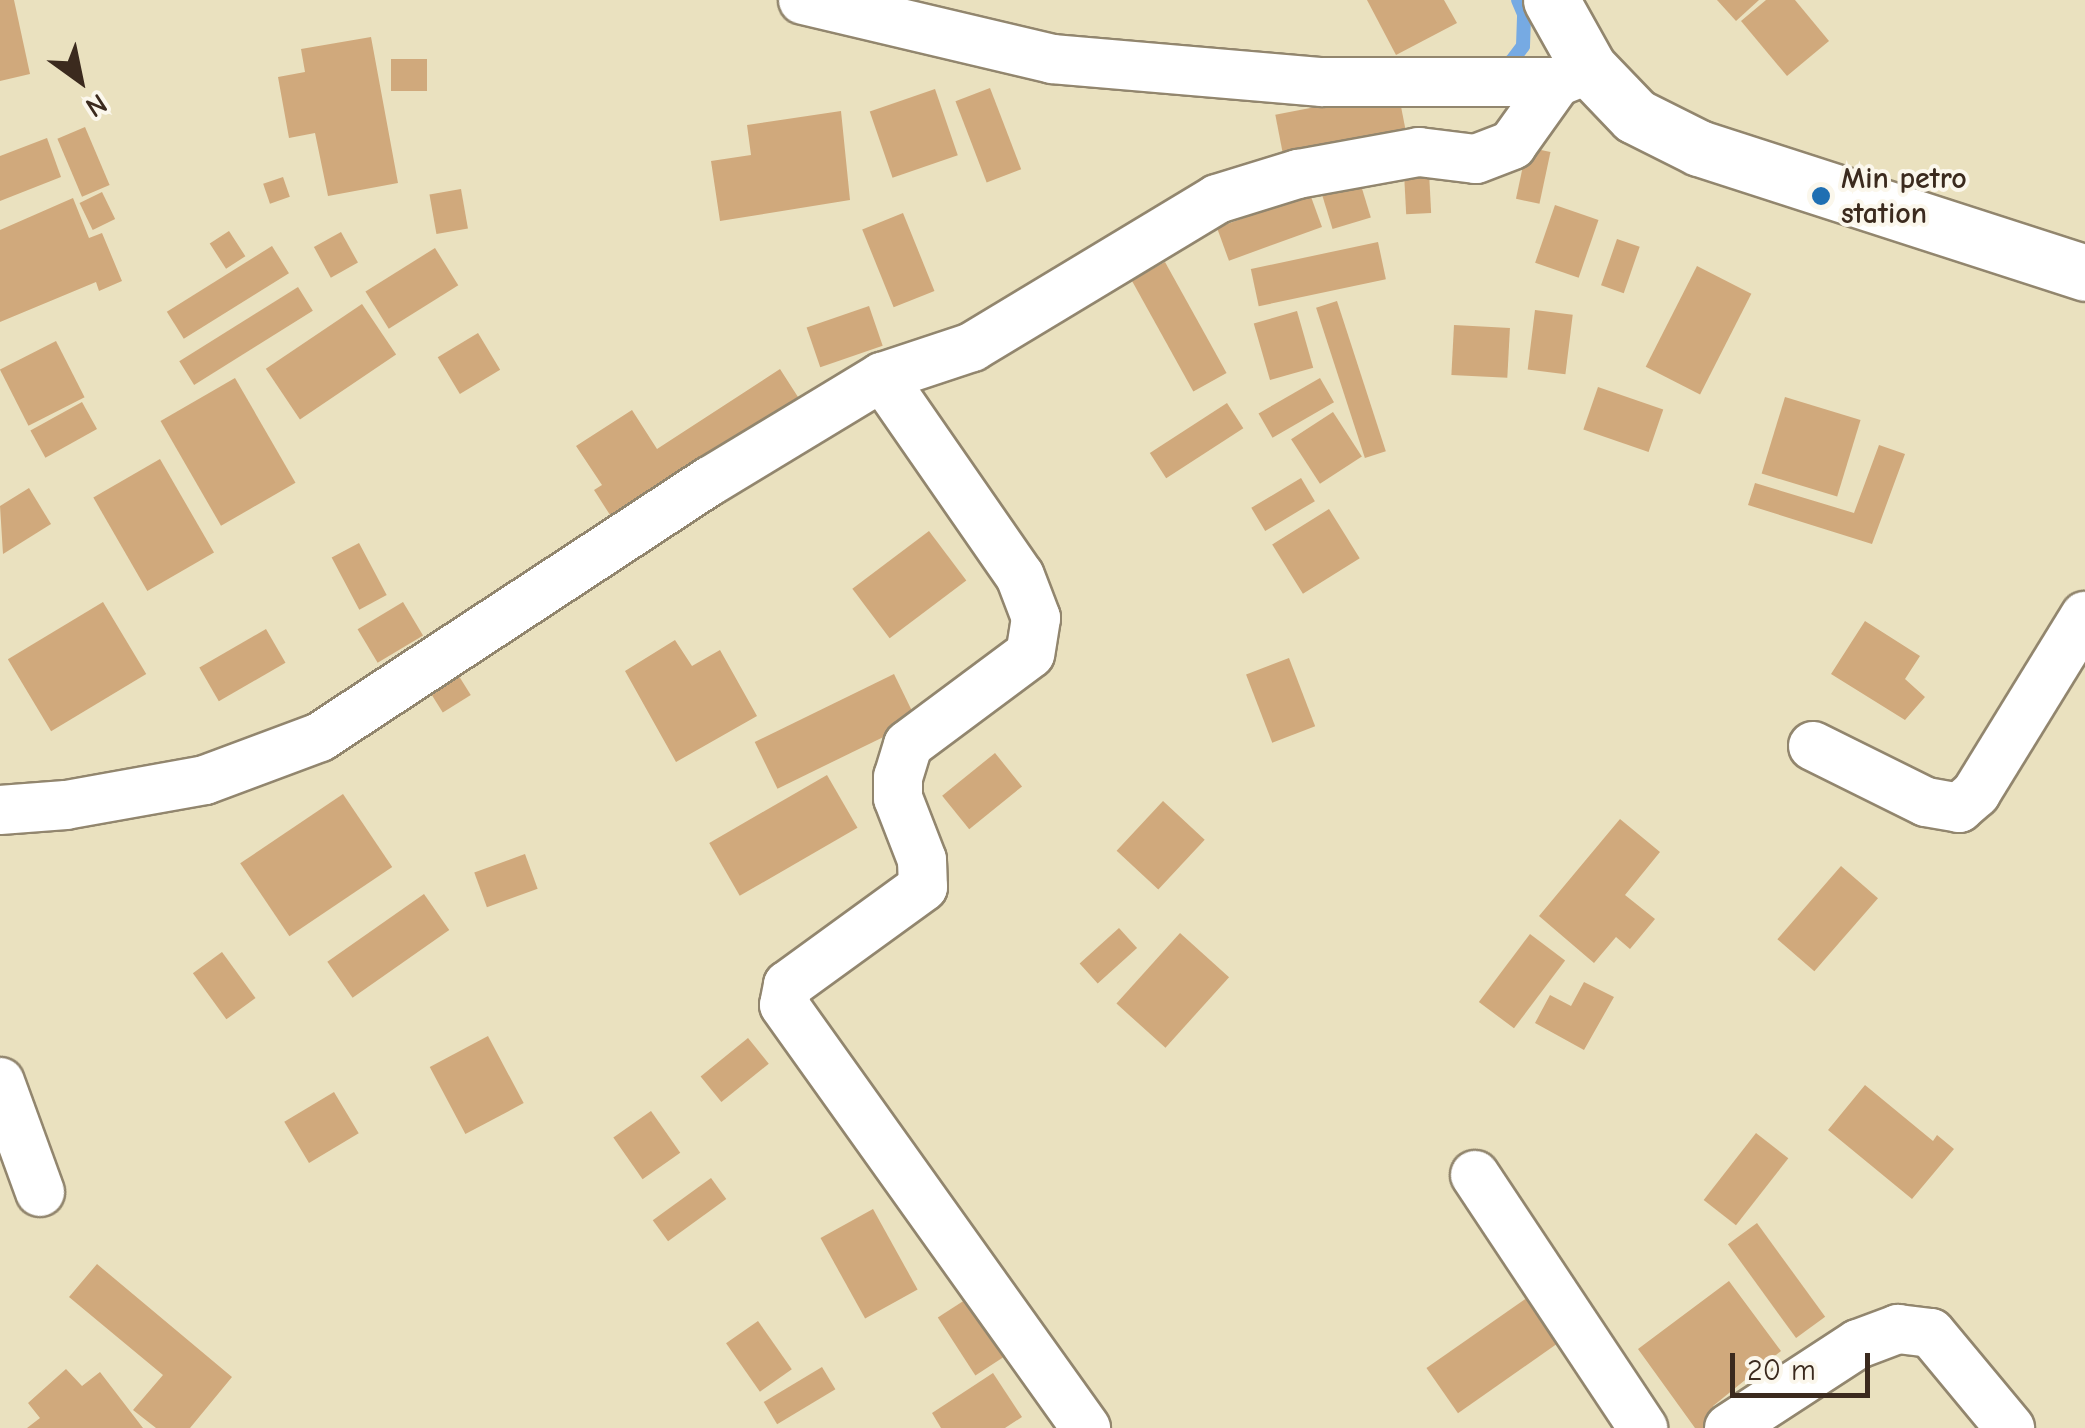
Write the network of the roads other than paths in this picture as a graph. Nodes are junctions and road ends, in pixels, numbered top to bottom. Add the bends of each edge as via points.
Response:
1 (803, 0) edge
2 (1551, 0) edge
3 (1573, 75) junction
4 (2085, 274) edge
5 (882, 377) junction
6 (2085, 616) edge
7 (1813, 746) dead end
8 (0, 810) edge
9 (0, 1082) edge
10 (1475, 1174) dead end
11 (40, 1192) dead end
12 (1086, 1428) edge
13 (1643, 1428) edge
14 (1729, 1428) edge
15 (2010, 1428) edge

1 - 3 street via 1052,59 1322,82
2 - 3 street
3 - 4 street via 1698,148
3 - 5 street via 1512,145 1476,158 1419,152 1298,174 1216,200 972,347
5 - 8 street via 710,481 320,737 205,780
5 - 12 street via 1020,576 1036,618 1030,654 908,745 898,798 922,860 923,888 788,985 784,1005
6 - 7 street via 1976,793 1958,808 1926,802
9 - 11 street
10 - 13 street
14 - 15 street via 1858,1344 1898,1330 1931,1334

